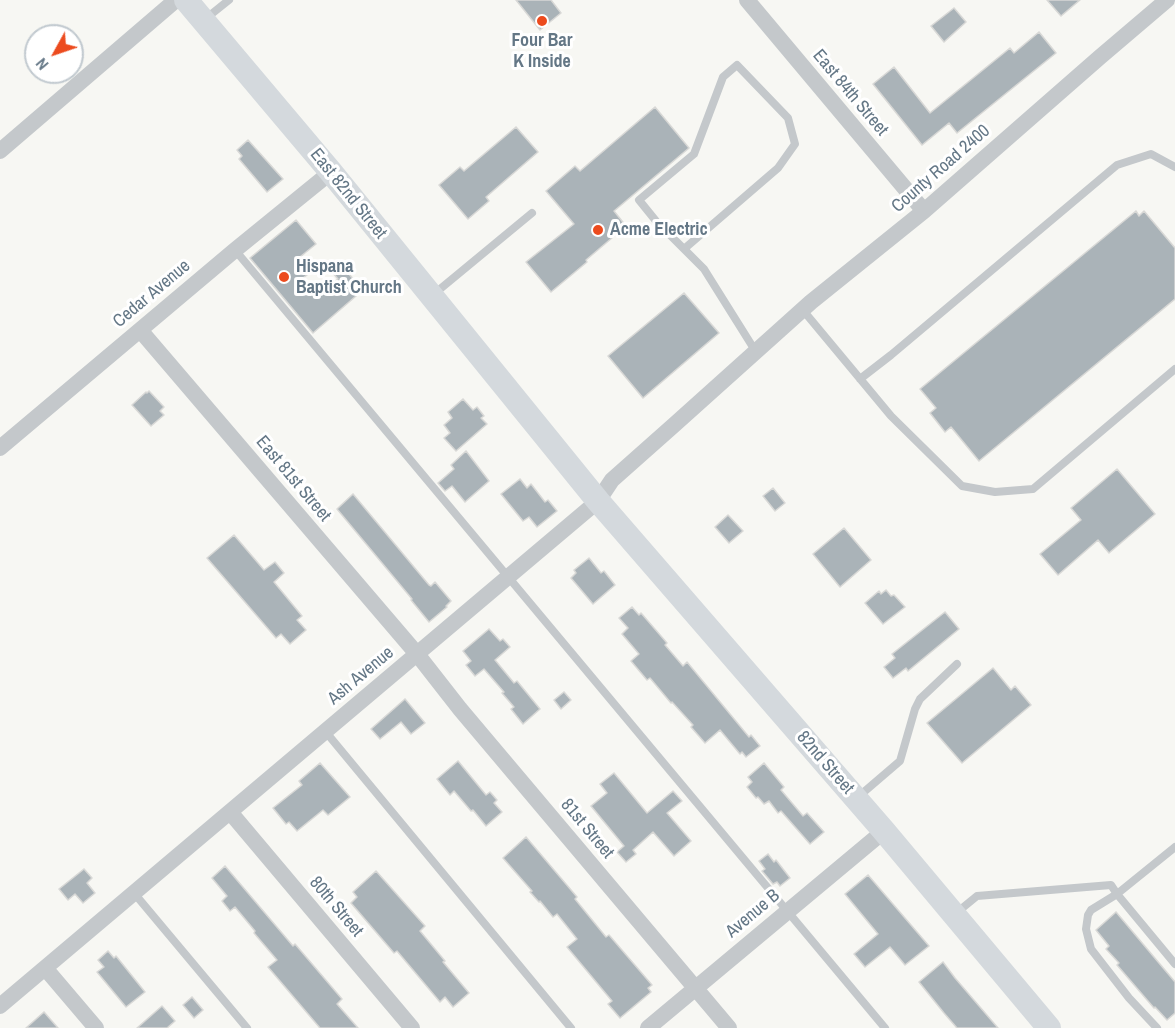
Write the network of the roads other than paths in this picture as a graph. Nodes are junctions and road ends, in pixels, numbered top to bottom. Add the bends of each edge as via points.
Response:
1 (176, 0) edge
2 (186, 0) edge
3 (230, 0) edge
4 (747, 0) edge
5 (1167, 0) edge
6 (203, 21) junction
7 (0, 151) edge
8 (1175, 167) edge
9 (331, 172) junction
10 (924, 211) junction
11 (532, 213) dead end
12 (684, 249) junction
13 (235, 250) junction
14 (431, 297) junction
15 (802, 309) junction
16 (140, 330) junction
17 (756, 352) junction
18 (739, 367) joint
19 (1175, 369) edge
20 (860, 379) junction
21 (0, 448) edge
22 (597, 501) junction
23 (508, 577) junction
24 (417, 654) junction
25 (957, 664) dead end
26 (325, 731) junction
27 (856, 799) junction
28 (230, 812) junction
29 (884, 831) junction
30 (1175, 847) edge
31 (134, 893) junction
32 (1117, 894) junction
33 (787, 911) junction
34 (954, 915) junction
35 (1175, 964) edge
36 (45, 968) junction
37 (696, 988) junction
38 (0, 1006) edge
39 (96, 1028) edge
40 (247, 1028) edge
41 (412, 1028) edge
42 (571, 1028) edge
43 (648, 1028) edge
44 (729, 1028) edge
45 (885, 1028) edge
46 (1049, 1028) edge
47 (1157, 1028) edge

1 - 7 street
2 - 6 street, East 82nd Street
3 - 6 lane
4 - 10 street, East 84th Street
5 - 10 street, County Road 2400
6 - 9 street, East 82nd Street
8 - 20 lane via 1151,154 1117,165
9 - 13 street, Cedar Avenue
9 - 14 street, East 82nd Street
10 - 15 street, County Road 2400
11 - 14 lane
12 - 12 lane via 639,200 694,154 723,77 737,64 788,118 795,144 778,168
12 - 17 lane via 704,269
13 - 16 street, Cedar Avenue
13 - 23 lane
14 - 22 street, East 82nd Street
15 - 17 street, County Road 2400
15 - 20 lane
16 - 21 street, Cedar Avenue
16 - 24 street, East 81st Street
17 - 18 street, County Road 2400
18 - 22 street, Ash Avenue via 612,480
19 - 20 lane via 1033,489 995,492 962,486 891,416
22 - 23 street, Ash Avenue
22 - 27 street, 82nd Street
23 - 24 street, Ash Avenue
23 - 33 lane
24 - 26 street, Ash Avenue
24 - 37 street, 81st Street
25 - 27 lane via 920,699 900,761
26 - 28 street, Ash Avenue
26 - 42 lane
27 - 29 street, 82nd Street
28 - 31 street, Ash Avenue
28 - 41 street, 80th Street
29 - 33 street, Avenue B
29 - 34 street, 82nd Street
30 - 32 lane
31 - 36 street, Ash Avenue
31 - 40 lane
32 - 34 lane via 1111,885 977,896
32 - 35 lane
32 - 47 lane via 1088,915 1086,929 1091,949
33 - 37 street, Avenue B
33 - 45 lane
34 - 46 street, 82nd Street
36 - 38 street, Ash Avenue
36 - 39 street
37 - 43 street, Avenue B
37 - 44 street, 81st Street

